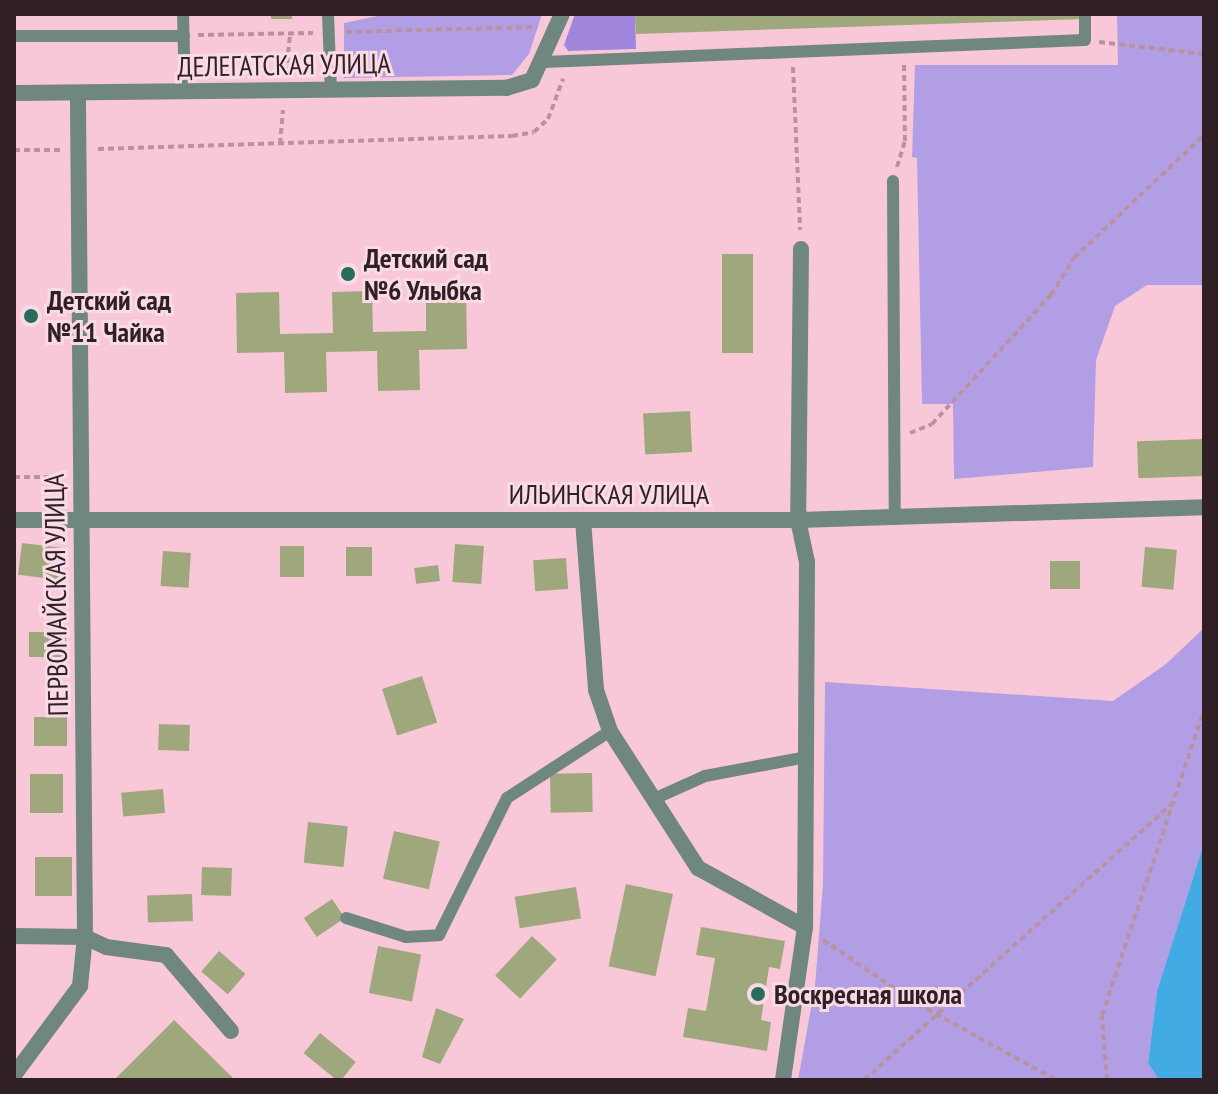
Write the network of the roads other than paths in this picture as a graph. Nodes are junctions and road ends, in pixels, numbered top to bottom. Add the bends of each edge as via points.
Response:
1 (183, 14) edge
2 (328, 14) edge
3 (1085, 14) edge
4 (556, 18) edge
5 (14, 36) edge
6 (184, 36) junction
7 (544, 62) junction
8 (331, 91) junction
9 (185, 92) junction
10 (14, 93) edge
11 (78, 93) junction
12 (893, 181) road end
13 (801, 249) road end
14 (1204, 507) edge
15 (895, 517) junction
16 (14, 520) edge
17 (583, 520) junction
18 (798, 520) junction
19 (81, 521) junction
20 (610, 731) junction
21 (807, 757) junction
22 (654, 799) junction
23 (346, 918) dead end
24 (805, 927) junction
25 (14, 936) edge
26 (85, 937) junction
27 (231, 1031) dead end
28 (14, 1075) edge
29 (783, 1080) edge

1 - 6 lane
2 - 8 lane
3 - 7 lane via 1085,40
4 - 7 street
5 - 6 lane
6 - 9 lane
7 - 8 street, ДЕЛЕГАТСКАЯ УЛИЦА via 532,80 506,88
8 - 9 street, ДЕЛЕГАТСКАЯ УЛИЦА
9 - 11 street, ДЕЛЕГАТСКАЯ УЛИЦА
10 - 11 street, ДЕЛЕГАТСКАЯ УЛИЦА
11 - 19 street, ПЕРВОМАЙСКАЯ УЛИЦА
12 - 15 lane
13 - 18 street
14 - 15 street, ИЛЬИНСКАЯ УЛИЦА
15 - 18 street, ИЛЬИНСКАЯ УЛИЦА
16 - 19 street, ИЛЬИНСКАЯ УЛИЦА
17 - 18 street, ИЛЬИНСКАЯ УЛИЦА
17 - 19 street, ИЛЬИНСКАЯ УЛИЦА
17 - 20 street via 596,690
18 - 21 street via 807,562
19 - 26 street, ПЕРВОМАЙСКАЯ УЛИЦА
20 - 22 street
20 - 23 lane via 507,798 439,935 406,937
21 - 22 lane via 705,776
21 - 24 street
22 - 24 street via 698,868
24 - 29 street
25 - 26 street
26 - 27 street via 106,947 166,955
26 - 28 street, ПЕРВОМАЙСКАЯ УЛИЦА via 80,986

